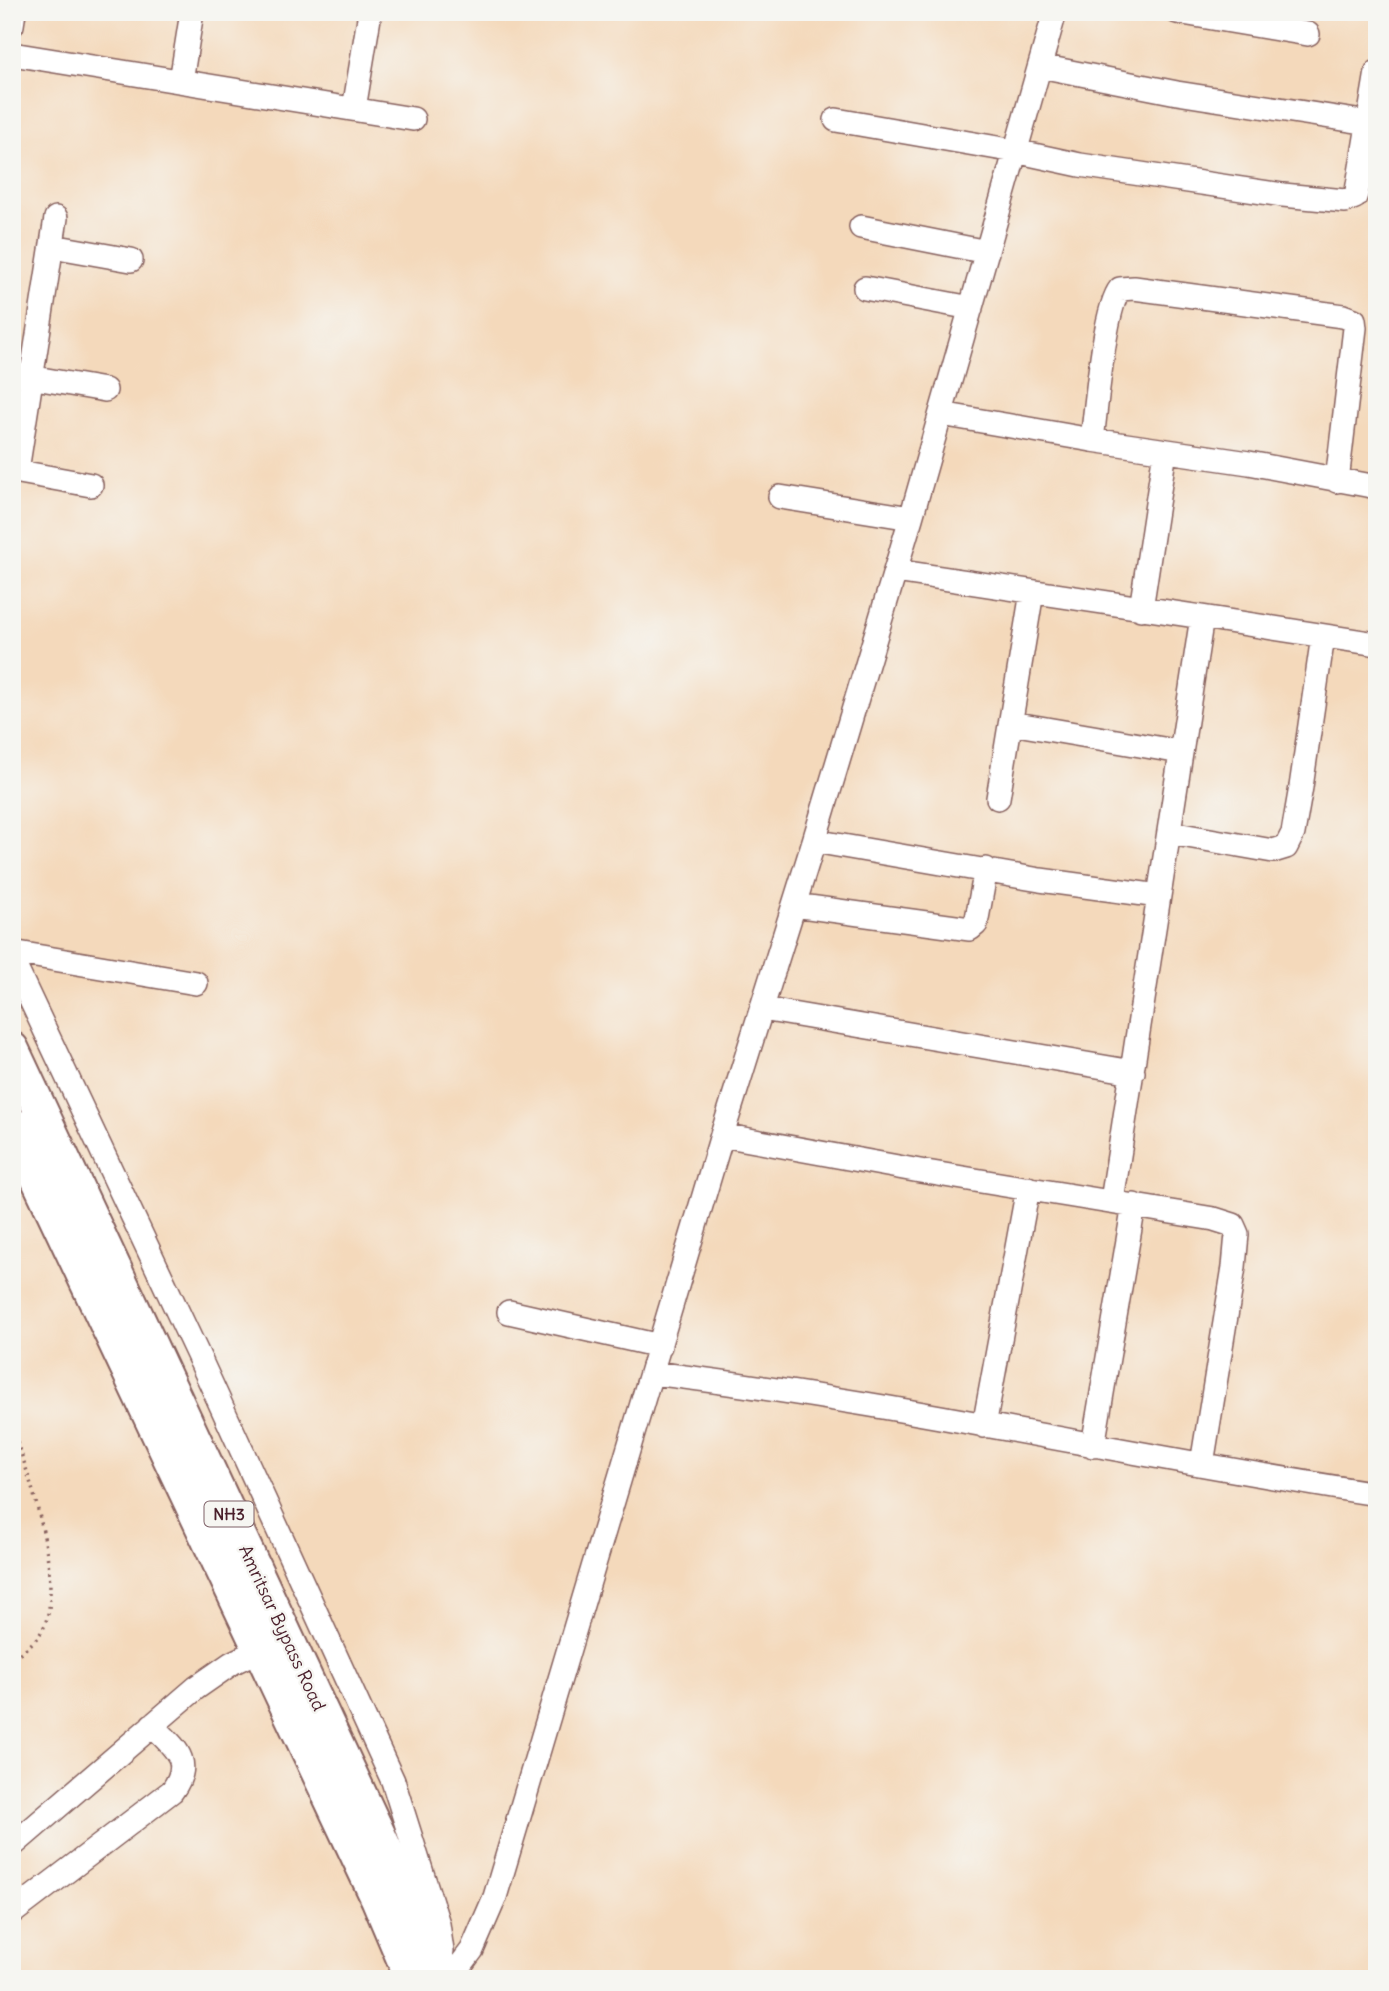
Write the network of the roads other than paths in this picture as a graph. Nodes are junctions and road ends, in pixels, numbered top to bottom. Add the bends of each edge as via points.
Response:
1 (14, 12) edge
2 (192, 12) edge
3 (370, 12) edge
4 (1055, 12) edge
5 (1177, 12) edge
6 (12, 25) edge
7 (1308, 34) dead end
8 (12, 54) edge
9 (1040, 66) junction
10 (1377, 72) edge
11 (181, 81) junction
12 (354, 109) junction
13 (413, 119) dead end
14 (836, 120) dead end
15 (1369, 123) junction
16 (1015, 151) junction
17 (56, 218) dead end
18 (861, 227) dead end
19 (52, 246) junction
20 (987, 253) junction
21 (131, 260) dead end
22 (865, 288) dead end
23 (971, 307) junction
24 (22, 376) edge
25 (105, 390) dead end
26 (941, 414) junction
27 (1091, 440) junction
28 (1165, 451) junction
29 (13, 471) edge
30 (1337, 481) junction
31 (91, 485) dead end
32 (1377, 487) edge
33 (780, 497) dead end
34 (911, 518) junction
35 (895, 571) junction
36 (1031, 592) junction
37 (1141, 609) junction
38 (1202, 617) junction
39 (1323, 636) junction
40 (1377, 644) edge
41 (1010, 723) junction
42 (1181, 752) junction
43 (998, 798) dead end
44 (1170, 834) junction
45 (814, 841) junction
46 (986, 869) junction
47 (1159, 896) junction
48 (793, 905) junction
49 (12, 952) edge
50 (12, 960) edge
51 (197, 983) dead end
52 (762, 1009) junction
53 (12, 1049) edge
54 (1133, 1072) junction
55 (12, 1124) edge
56 (722, 1135) junction
57 (1028, 1188) junction
58 (1123, 1203) junction
59 (509, 1312) dead end
60 (660, 1346) junction
61 (652, 1373) junction
62 (984, 1426) junction
63 (1093, 1446) junction
64 (1202, 1464) junction
65 (1377, 1494) edge
66 (273, 1643) junction
67 (152, 1725) junction
68 (12, 1846) edge
69 (12, 1913) edge
70 (412, 1979) edge
71 (448, 1979) edge

1 - 6 street
2 - 11 street
3 - 12 street
4 - 9 street
5 - 7 street
8 - 11 street
9 - 15 street
9 - 16 street
10 - 15 street
11 - 12 street
12 - 13 street
14 - 16 street
15 - 16 street via 1355,197 1345,201 1080,165
16 - 20 street
17 - 19 street
18 - 20 street
19 - 21 street
19 - 24 street
20 - 23 street
22 - 23 street
23 - 26 street
24 - 25 street
24 - 29 street via 18,464
26 - 27 street
26 - 34 street
27 - 28 street
27 - 30 street via 1106,334 1120,289 1343,316 1354,320 1355,328
28 - 30 street
28 - 37 street
29 - 31 street
30 - 32 street
33 - 34 street
34 - 35 street
35 - 36 street
35 - 45 street
36 - 37 street
36 - 41 street
37 - 38 street
38 - 39 street
38 - 42 street
39 - 40 street
39 - 44 street via 1293,833 1286,847 1273,851
41 - 42 street
41 - 43 street
42 - 44 street
44 - 47 street
45 - 46 street
45 - 48 street
46 - 47 street
46 - 48 street via 976,924 970,929
47 - 54 street
48 - 52 street
49 - 51 street
50 - 71 street via 393,1781 438,1924
52 - 54 street
52 - 56 street
53 - 66 highway, Amritsar Bypass Road / NH3
54 - 58 street
55 - 66 highway, Amritsar Bypass Road / NH3
56 - 57 street
56 - 60 street
57 - 58 street
57 - 62 street
58 - 63 street
58 - 64 street via 1214,1219 1236,1228 1234,1267
59 - 60 street
60 - 61 street
61 - 62 street via 812,1394
61 - 71 street via 495,1897 472,1950
62 - 63 street
63 - 64 street
64 - 65 street
66 - 67 street via 232,1663
66 - 70 highway, Amritsar Bypass Road / NH3
66 - 71 highway, Amritsar Bypass Road / NH3
67 - 68 street
67 - 69 street via 177,1751 183,1765 181,1779

